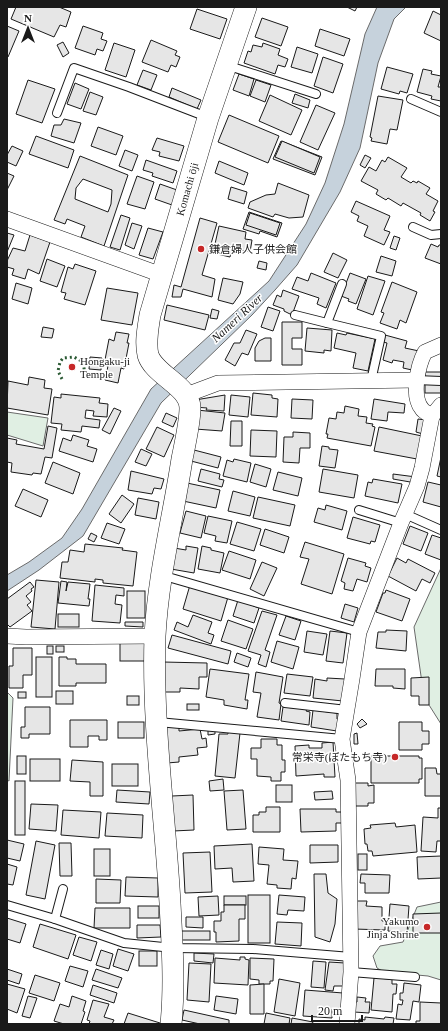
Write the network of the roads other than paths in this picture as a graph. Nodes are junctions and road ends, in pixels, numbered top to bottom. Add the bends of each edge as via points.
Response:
1 (246, 7) edge
2 (226, 65) junction
3 (316, 94) dead end
4 (411, 99) dead end
5 (441, 112) edge
6 (57, 113) dead end
7 (208, 118) junction
8 (7, 219) edge
9 (413, 227) dead end
10 (441, 234) edge
11 (162, 275) junction
12 (342, 284) dead end
13 (296, 314) dead end
14 (327, 323) junction
15 (441, 345) edge
16 (416, 380) junction
17 (371, 381) junction
18 (441, 381) edge
19 (181, 390) junction
20 (436, 410) edge
21 (359, 510) dead end
22 (403, 518) junction
23 (441, 530) edge
24 (161, 575) junction
25 (359, 632) junction
26 (7, 636) edge
27 (155, 636) junction
28 (285, 703) dead end
29 (347, 710) junction
30 (156, 721) junction
31 (342, 738) junction
32 (63, 890) dead end
33 (7, 904) edge
34 (55, 919) junction
35 (173, 948) junction
36 (351, 957) junction
37 (351, 972) junction
38 (415, 977) dead end
39 (170, 1024) edge
40 (347, 1024) edge

1 - 2 street, Komachi ōji
2 - 3 lane
2 - 7 street, Komachi ōji
4 - 5 lane
6 - 7 lane via 74,68
7 - 11 street, Komachi ōji
8 - 11 street
9 - 10 lane via 431,235
11 - 19 street, Komachi ōji via 150,315 146,340 148,356
12 - 14 lane
13 - 14 lane
14 - 17 lane via 381,336
15 - 16 street via 425,352
16 - 17 street
16 - 18 lane
16 - 20 street via 422,409
17 - 19 street via 218,383
19 - 24 street via 191,406
20 - 22 street via 417,486
21 - 22 lane
22 - 23 lane
22 - 25 street
24 - 25 lane
24 - 27 street
25 - 29 street
26 - 27 street
27 - 30 street
28 - 29 lane
29 - 31 street
30 - 31 lane
30 - 35 street
31 - 36 street via 348,780
32 - 34 lane
33 - 34 lane
34 - 35 lane via 124,943
35 - 36 lane via 254,949
35 - 39 street
36 - 37 street
37 - 38 lane
37 - 40 street

